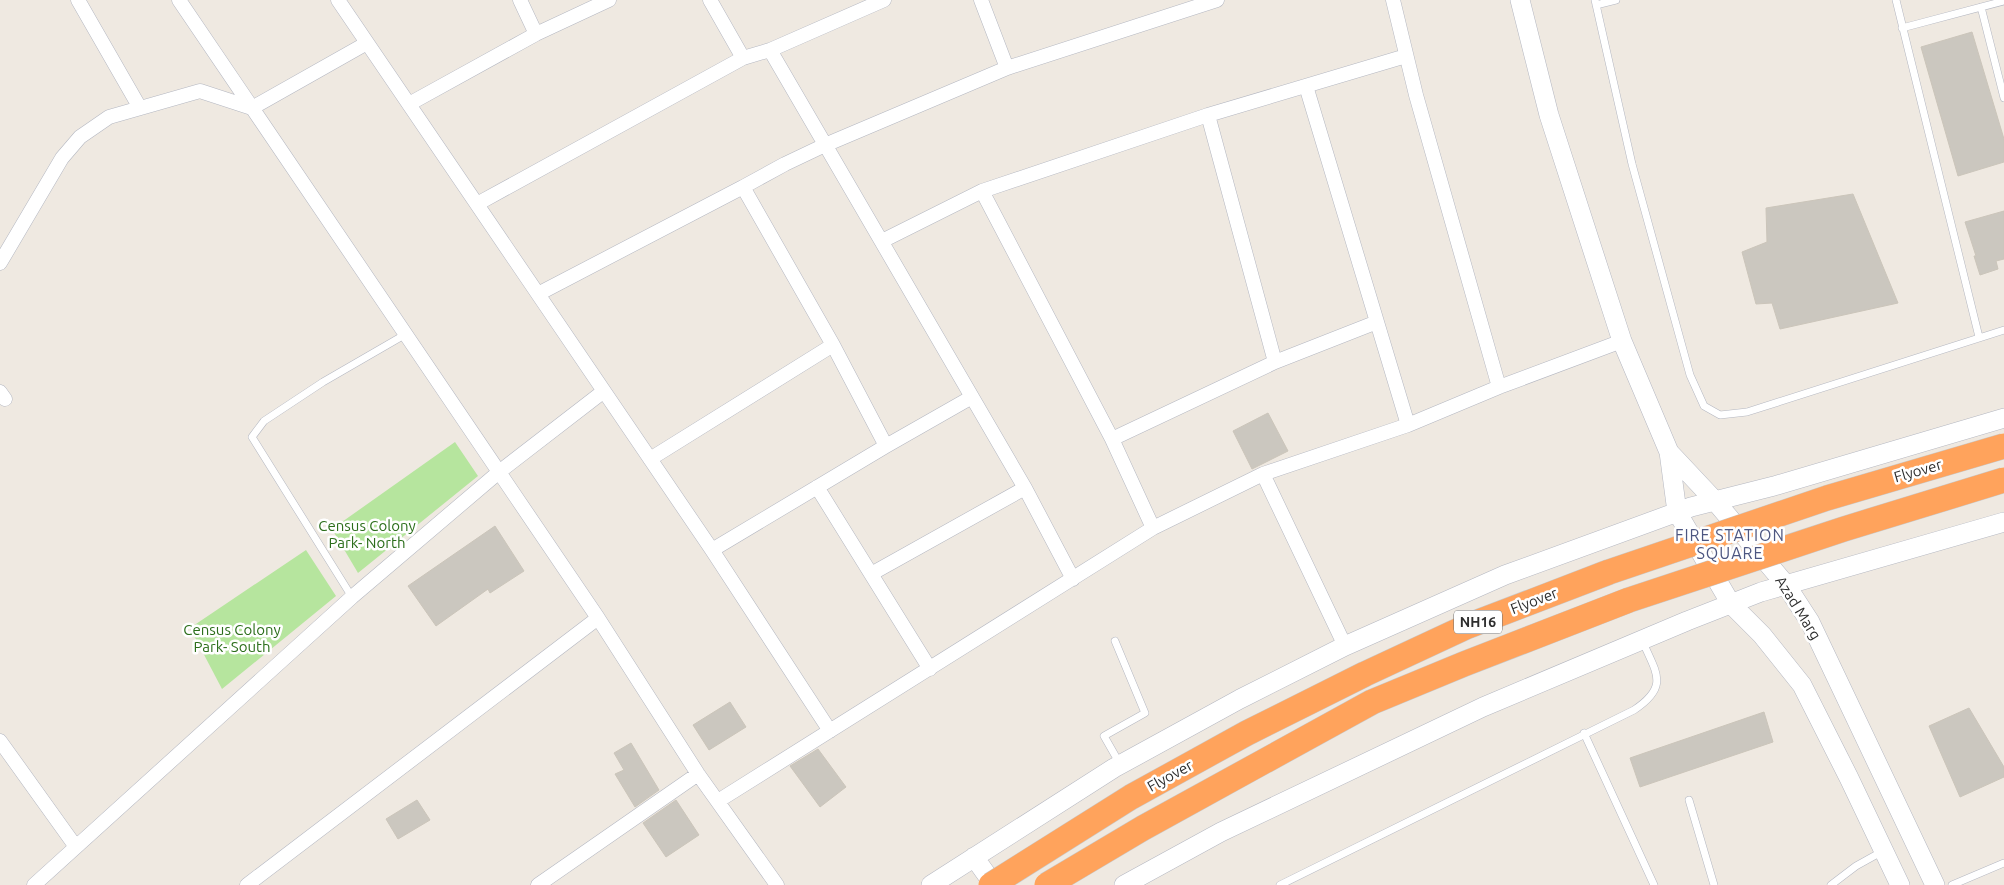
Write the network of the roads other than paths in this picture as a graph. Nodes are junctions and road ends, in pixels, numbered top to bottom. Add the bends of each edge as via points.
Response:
1 (78, 0) edge
2 (179, 0) edge
3 (338, 0) edge
4 (520, 0) edge
5 (609, 0) edge
6 (710, 0) edge
7 (884, 0) edge
8 (981, 0) edge
9 (1217, 0) edge
10 (1393, 0) edge
11 (1520, 0) edge
12 (1616, 0) edge
13 (1896, 0) edge
14 (2004, 1) edge
15 (1596, 2) edge
16 (1981, 7) junction
17 (1902, 28) junction
18 (536, 34) junction
19 (367, 43) junction
20 (770, 50) junction
21 (1406, 56) junction
22 (743, 58) junction
23 (1007, 68) junction
24 (1306, 86) junction
25 (2004, 98) edge
26 (409, 104) junction
27 (140, 108) junction
28 (252, 108) junction
29 (1208, 115) junction
30 (825, 145) junction
31 (743, 187) junction
32 (982, 191) junction
33 (477, 204) junction
34 (882, 241) junction
35 (0, 263) edge
36 (538, 294) junction
37 (1377, 322) junction
38 (2004, 330) edge
39 (406, 334) junction
40 (1979, 338) junction
41 (1622, 341) junction
42 (833, 345) junction
43 (1275, 362) junction
44 (1499, 387) junction
45 (604, 391) junction
46 (972, 398) junction
47 (2004, 418) edge
48 (1408, 425) junction
49 (1112, 439) junction
50 (886, 446) junction
51 (2004, 446) edge
52 (1669, 452) junction
53 (650, 459) junction
54 (499, 472) junction
55 (1263, 474) junction
56 (2004, 480) edge
57 (817, 487) junction
58 (1025, 488) junction
59 (1715, 501) junction
60 (1677, 512) junction
61 (2004, 522) edge
62 (1153, 528) junction
63 (712, 550) junction
64 (871, 574) junction
65 (1073, 578) junction
66 (1786, 585) junction
67 (352, 597) junction
68 (1731, 604) junction
69 (598, 618) junction
70 (1642, 640) junction
71 (1115, 641) dead end
72 (1346, 646) junction
73 (930, 669) junction
74 (830, 731) junction
75 (1584, 734) junction
76 (0, 741) edge
77 (1120, 764) junction
78 (698, 774) junction
79 (1689, 800) dead end
80 (718, 802) junction
81 (76, 847) junction
82 (1884, 850) junction
83 (974, 858) junction
84 (2004, 863) edge
85 (34, 885) edge
86 (247, 885) edge
87 (538, 885) edge
88 (778, 885) edge
89 (932, 885) edge
90 (992, 885) edge
91 (1047, 885) edge
92 (1124, 885) edge
93 (1280, 885) edge
94 (1654, 885) edge
95 (1714, 885) edge
96 (1831, 885) edge
97 (1900, 885) edge
98 (1935, 885) edge
99 (1952, 885) edge

1 - 27 street
2 - 28 street
3 - 19 street
4 - 18 street
5 - 18 street
6 - 22 street
7 - 20 street
8 - 23 street
9 - 23 street
10 - 21 street
11 - 41 street via 1549,116
12 - 15 lane
13 - 17 lane
14 - 16 lane
15 - 40 lane via 1632,164 1690,375 1704,406 1720,415 1747,412
16 - 17 lane
16 - 25 lane
17 - 40 lane
18 - 26 street
19 - 26 street
19 - 28 street
20 - 22 street
20 - 30 street
21 - 24 street
21 - 44 street
22 - 33 street
23 - 30 street
24 - 29 street
24 - 37 street
26 - 33 street
27 - 28 street via 200,91
27 - 35 street via 110,117 80,137 62,158
28 - 39 street
29 - 32 street
29 - 43 street
30 - 31 street
30 - 34 street
31 - 36 street
31 - 42 street
32 - 34 street
32 - 49 street
33 - 36 street
34 - 46 street
36 - 45 street
37 - 43 street
37 - 48 street
38 - 40 lane
39 - 54 street
39 - 67 lane via 316,386 264,421 252,437
41 - 44 street
41 - 52 street
42 - 50 street
42 - 53 street
43 - 49 street
44 - 48 street
45 - 53 street
45 - 54 street
46 - 50 street
46 - 58 street
47 - 59 street
48 - 55 street
49 - 62 street
50 - 57 street
51 - 90 highway, Flyover / NH16, bridge via 1818,501 1609,572 1468,626 1247,733 1131,797
52 - 59 street, Azad Marg
52 - 60 street
53 - 63 street
54 - 67 street
54 - 69 street
55 - 62 street
55 - 72 street
56 - 91 highway, NH16, bridge via 1629,600 1381,698 1236,775
57 - 63 street
57 - 64 street
58 - 64 street
58 - 65 street
59 - 60 street
59 - 66 street, Azad Marg
60 - 68 street
60 - 72 street via 1505,575
61 - 66 street
62 - 65 street
63 - 74 street
64 - 73 street
65 - 73 street
66 - 68 street
66 - 98 street, Azad Marg via 1810,622
67 - 81 street
68 - 70 street
68 - 82 street via 1762,635 1802,685
69 - 78 street
69 - 86 street
70 - 75 lane via 1657,674 1658,685 1634,710
70 - 92 street via 1484,706 1221,832
71 - 77 lane via 1145,713 1104,736
72 - 77 street
73 - 74 street
74 - 80 street
75 - 93 lane
75 - 94 lane
76 - 81 street
77 - 83 street
78 - 80 street
78 - 87 street
79 - 95 lane
80 - 88 street
81 - 85 street
82 - 96 lane
82 - 97 street
83 - 89 street
83 - 90 street
84 - 99 lane

